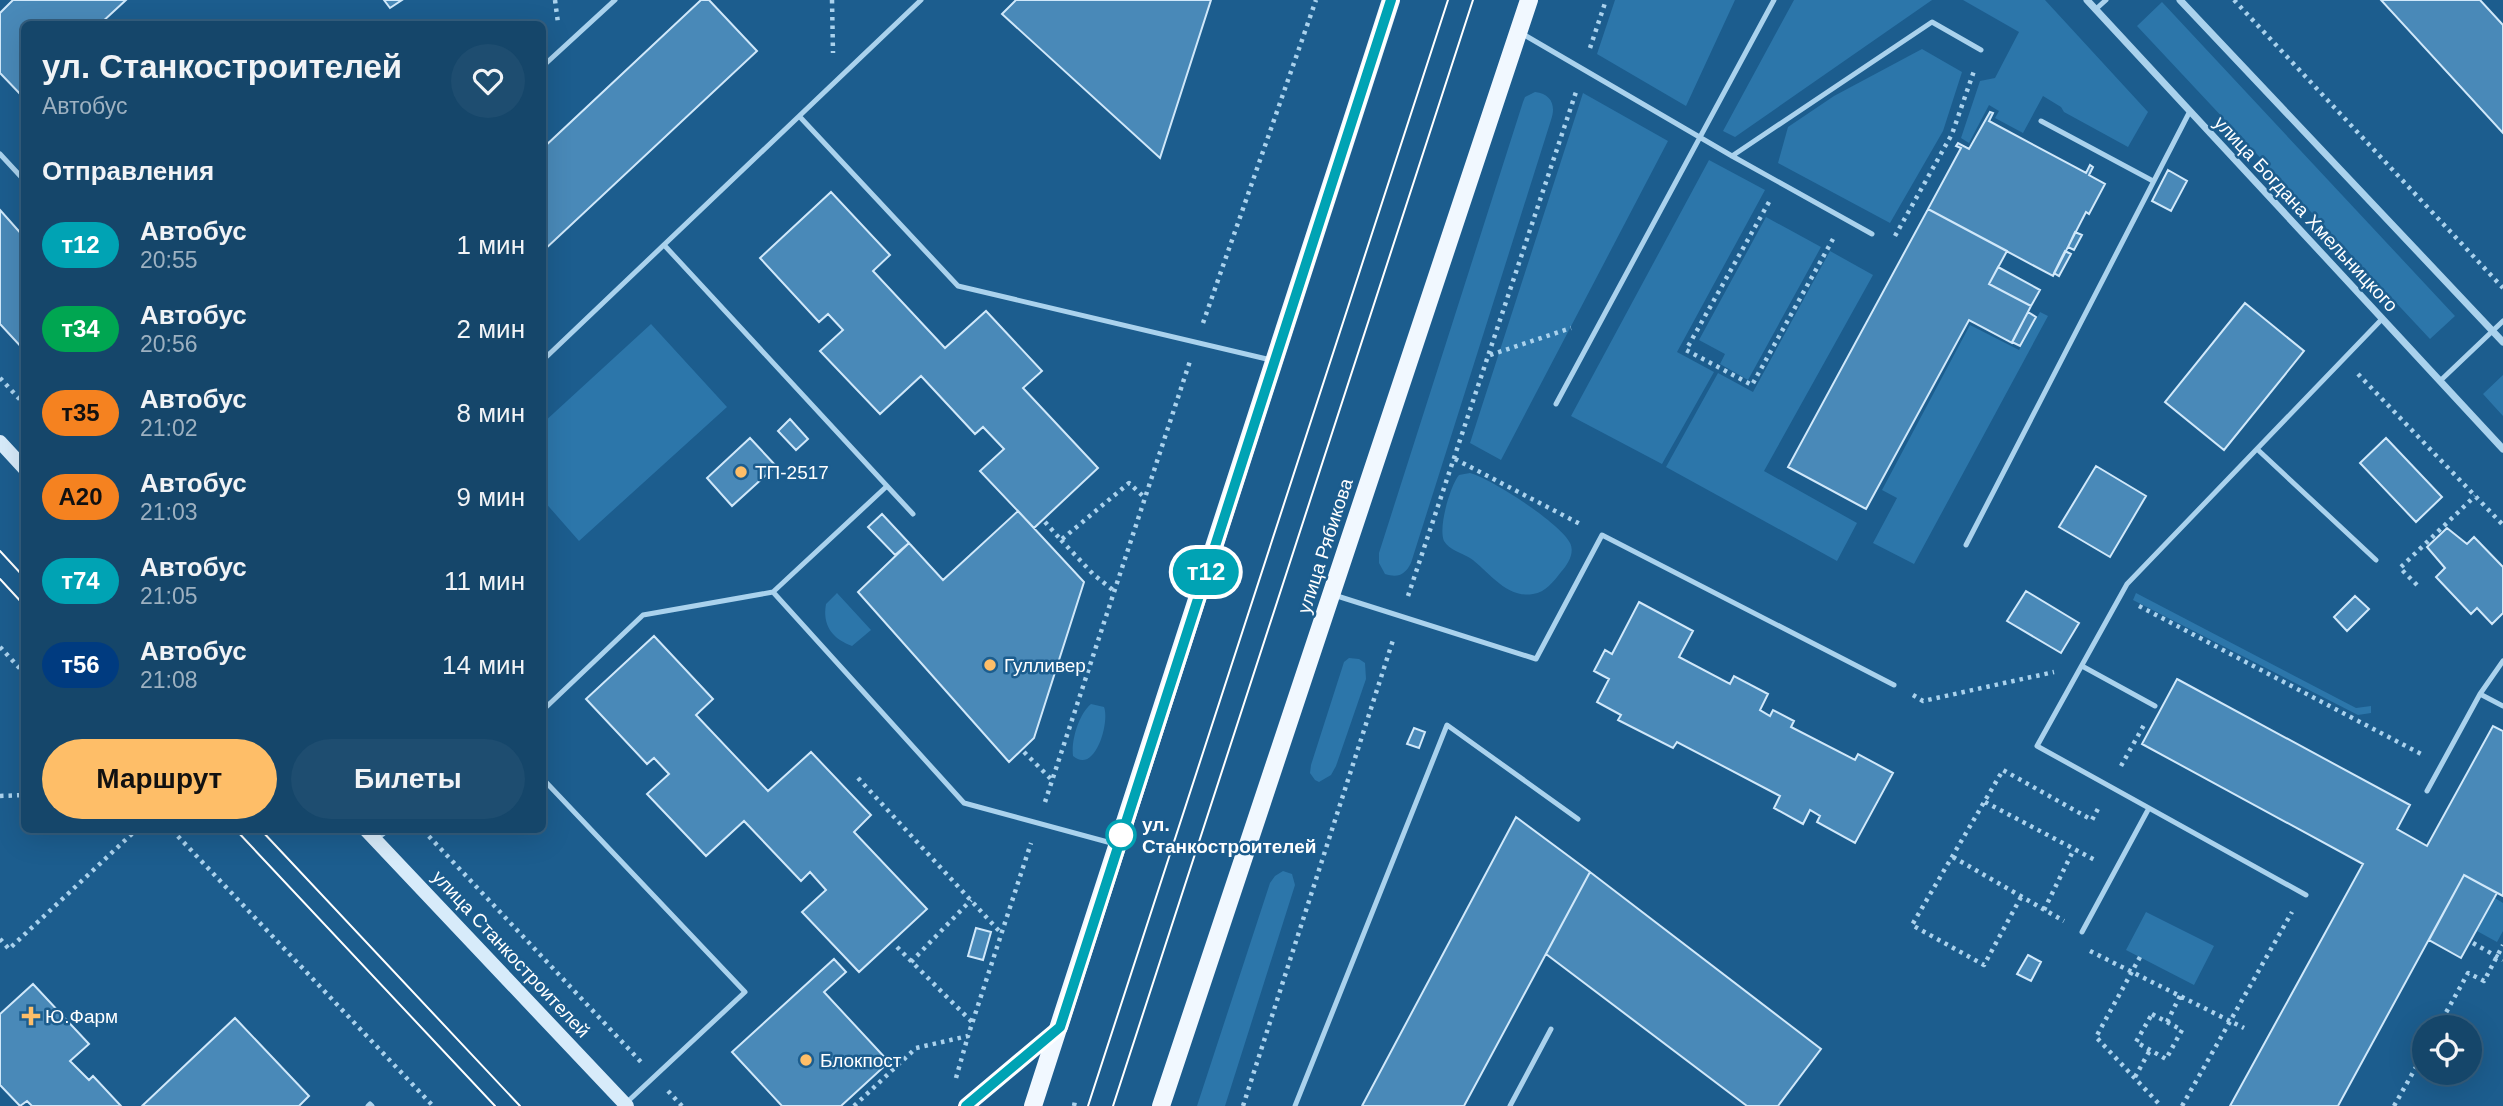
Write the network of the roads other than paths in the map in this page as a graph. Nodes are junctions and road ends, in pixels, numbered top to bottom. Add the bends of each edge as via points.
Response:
1 (615, 0) edge
2 (921, 0) edge
3 (1391, 0) edge
4 (1529, 0) edge
5 (1774, 0) edge
6 (2087, 0) edge
7 (2106, 0) edge
8 (2180, 0) edge
9 (2096, 9) junction
10 (1518, 32) junction
11 (1981, 50) road end
12 (546, 63) edge
13 (2190, 110) junction
14 (800, 117) junction
15 (2041, 121) dead end
16 (1700, 138) junction
17 (0, 154) edge
18 (1732, 156) junction
19 (21, 177) edge
20 (2153, 181) junction
21 (1872, 234) road end
22 (665, 246) junction
23 (2382, 320) junction
24 (2503, 321) edge
25 (2493, 331) junction
26 (2503, 342) edge
27 (546, 357) edge
28 (1274, 361) junction
29 (2440, 381) junction
30 (1556, 404) dead end
31 (0, 442) edge
32 (2257, 449) junction
33 (2503, 449) edge
34 (21, 465) edge
35 (887, 486) junction
36 (914, 514) dead end
37 (1966, 545) dead end
38 (2376, 559) dead end
39 (773, 592) junction
40 (1331, 594) junction
41 (2503, 660) edge
42 (2082, 666) junction
43 (1894, 685) road end
44 (2480, 694) junction
45 (2155, 706) road end
46 (2503, 706) edge
47 (546, 707) edge
48 (546, 782) edge
49 (2427, 791) dead end
50 (2149, 808) junction
51 (1578, 819) dead end
52 (371, 835) edge
53 (1118, 845) junction
54 (2304, 894) road end
55 (2082, 932) dead end
56 (1060, 1027) junction
57 (1551, 1029) dead end
58 (626, 1105) edge
59 (966, 1106) edge
60 (1033, 1106) edge
61 (1161, 1106) edge
62 (1295, 1106) edge
63 (1510, 1106) edge

1 - 12 lane
2 - 14 lane
3 - 28 main road
4 - 10 main road, улица Рябикова
5 - 16 lane
6 - 9 street, улица Богдана Хмельницкого
7 - 9 lane
8 - 25 street
9 - 13 street, улица Богдана Хмельницкого
10 - 16 lane
10 - 40 main road, улица Рябикова
11 - 18 lane via 1932,22
13 - 20 lane
13 - 23 street, улица Богдана Хмельницкого
14 - 22 lane
14 - 28 lane via 958,286
15 - 20 lane
16 - 18 lane
16 - 30 lane
17 - 19 lane
18 - 21 lane
20 - 37 lane
22 - 27 lane
22 - 35 lane
23 - 29 street, улица Богдана Хмельницкого
23 - 32 lane
24 - 25 lane
25 - 26 street
25 - 29 lane
28 - 53 main road
29 - 33 street, улица Богдана Хмельницкого
31 - 34 street
32 - 38 lane
32 - 42 lane via 2140,571 2120,596
35 - 36 lane
35 - 39 lane
39 - 47 lane via 643,615
39 - 53 lane via 964,803
40 - 43 lane via 1536,659 1602,535
40 - 61 main road, улица Рябикова
41 - 44 lane
42 - 45 lane
42 - 50 lane via 2037,746
44 - 46 lane
44 - 49 lane
48 - 58 lane via 745,992
50 - 54 lane
50 - 55 lane
51 - 62 lane via 1447,725
52 - 58 street, улица Станкостроителей
53 - 56 main road
56 - 59 street
56 - 60 main road
57 - 63 lane

